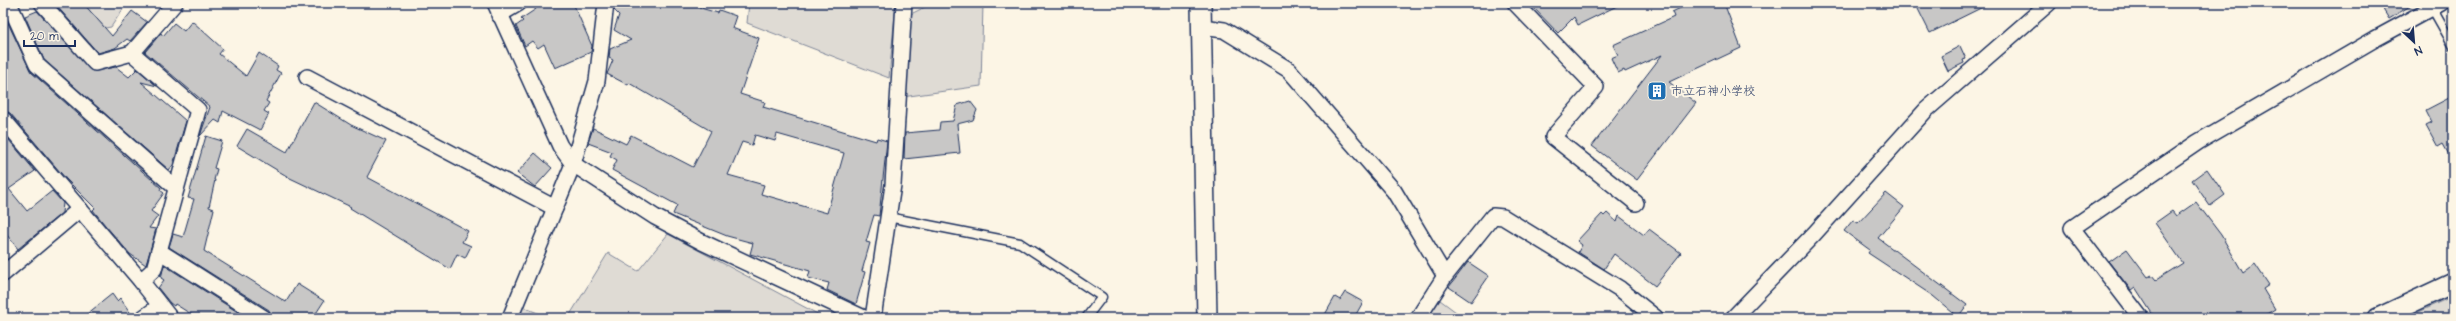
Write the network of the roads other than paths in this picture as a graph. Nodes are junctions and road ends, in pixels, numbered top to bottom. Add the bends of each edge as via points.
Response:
1 (9, 3) edge
2 (42, 3) edge
3 (174, 3) edge
4 (519, 3) edge
5 (606, 3) edge
6 (904, 3) edge
7 (1201, 3) edge
8 (1515, 3) edge
9 (2049, 3) edge
10 (2437, 6) edge
11 (497, 9) edge
12 (1202, 28) junction
13 (2453, 45) edge
14 (132, 53) junction
15 (307, 77) dead end
16 (3, 119) edge
17 (573, 164) junction
18 (176, 188) junction
19 (1636, 203) dead end
20 (555, 208) junction
21 (80, 209) junction
22 (888, 217) junction
23 (159, 251) junction
24 (3, 274) edge
25 (1445, 276) junction
26 (141, 281) junction
27 (2453, 283) edge
28 (160, 306) junction
29 (143, 318) edge
30 (170, 318) edge
31 (264, 318) edge
32 (510, 318) edge
33 (864, 318) edge
34 (873, 318) edge
35 (1086, 318) edge
36 (1208, 318) edge
37 (1418, 318) edge
38 (1656, 318) edge
39 (1733, 318) edge
40 (2141, 318) edge
41 (2378, 318) edge

1 - 18 street via 37,65
2 - 14 street via 95,63
3 - 14 street
4 - 11 street
5 - 17 street via 597,81
6 - 22 street via 893,184
7 - 12 street
8 - 19 street via 1596,87 1553,137
9 - 39 street via 1926,110 1814,234
10 - 13 lane
10 - 40 street via 2198,142 2072,228
11 - 17 street via 560,146
12 - 25 street via 1224,30 1289,70 1394,191
12 - 36 street
14 - 18 street via 198,110
15 - 20 street
16 - 21 street
17 - 20 street
17 - 33 street via 655,217 702,242
18 - 23 street
20 - 32 street
21 - 24 street
21 - 26 street
22 - 34 street
22 - 35 lane via 1020,243 1102,297
23 - 26 street via 154,269
23 - 31 street
25 - 37 street
25 - 38 street via 1494,216 1503,217 1620,289
26 - 28 street
27 - 41 street
28 - 29 street
28 - 30 street

